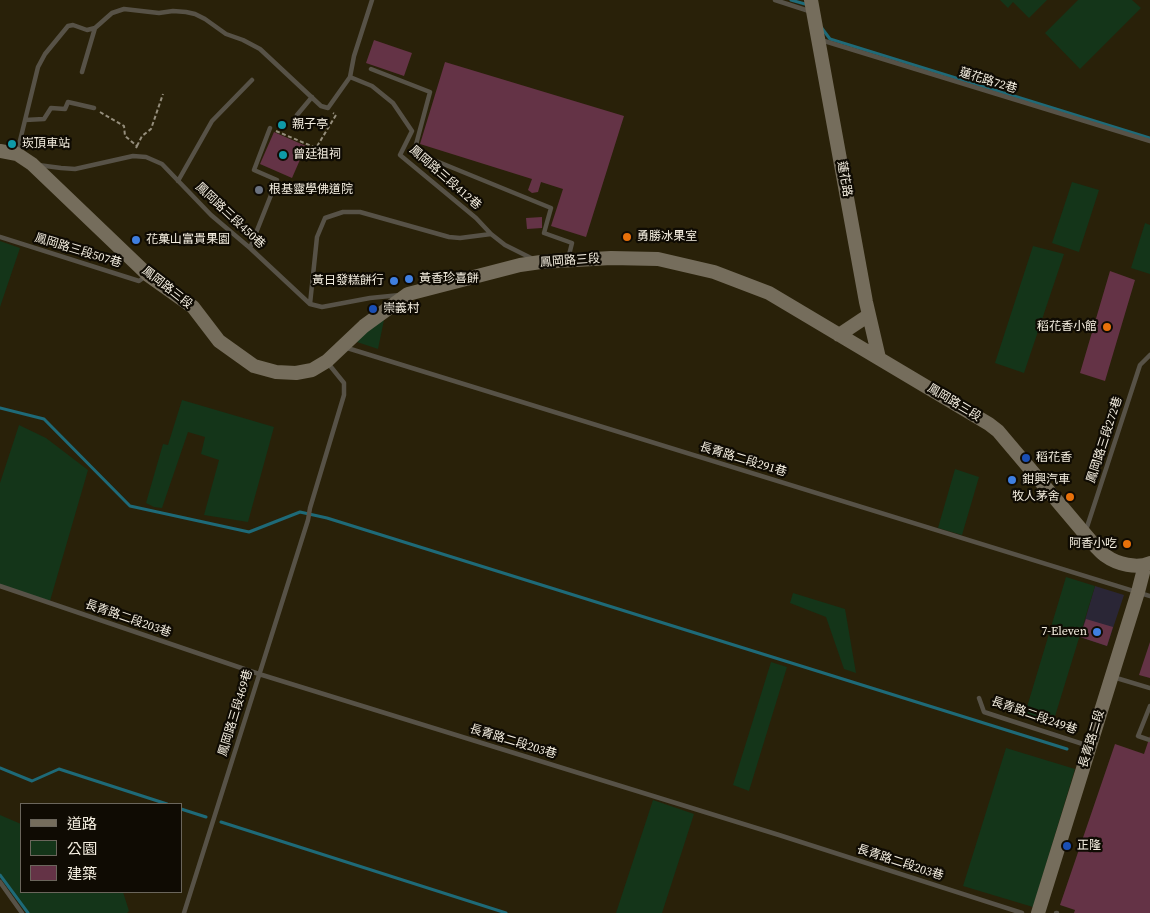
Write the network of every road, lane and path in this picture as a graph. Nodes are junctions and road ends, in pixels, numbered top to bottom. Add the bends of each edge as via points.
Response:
1 (372, 0) edge
2 (775, 0) edge
3 (812, 6) edge
4 (95, 28) junction
5 (819, 40) junction
6 (371, 69) dead end
7 (82, 72) dead end
8 (350, 77) junction
9 (252, 80) dead end
10 (163, 94) dead end
11 (312, 97) junction
12 (94, 108) joint
13 (328, 108) junction
14 (297, 115) dead end
15 (25, 120) junction
16 (270, 128) joint
17 (1150, 141) edge
18 (137, 146) junction
19 (0, 152) edge
20 (17, 154) junction
21 (134, 156) junction
22 (32, 164) junction
23 (178, 181) junction
24 (491, 234) junction
25 (0, 237) edge
26 (250, 248) junction
27 (568, 260) junction
28 (541, 262) junction
29 (148, 275) junction
30 (408, 294) junction
31 (310, 304) junction
32 (869, 316) junction
33 (839, 335) junction
34 (343, 347) junction
35 (1150, 355) edge
36 (879, 358) junction
37 (327, 361) junction
38 (1085, 534) junction
39 (1148, 564) edge
40 (0, 586) edge
41 (1144, 594) edge
42 (259, 674) junction
43 (1112, 676) junction
44 (1150, 688) edge
45 (979, 698) dead end
46 (1150, 706) edge
47 (1150, 740) edge
48 (1090, 746) junction
49 (0, 882) edge
50 (22, 913) edge
51 (184, 913) edge
52 (1022, 913) edge
53 (1038, 913) edge

1 - 8 lane
2 - 3 lane
3 - 5 street, 蓮花路
4 - 7 lane
4 - 11 lane via 112,13 124,9 195,14 226,34 260,49
4 - 15 lane via 87,30 68,26 44,54
5 - 17 lane, 蓮花路72巷
5 - 32 street, 蓮花路
6 - 27 lane via 430,92 414,152 552,208 544,233 572,243
8 - 13 lane
8 - 24 lane, 鳳岡路三段412巷 via 372,86 393,104 412,131 400,155
9 - 23 lane via 212,120
10 - 18 path via 151,129
11 - 13 lane
11 - 14 lane
12 - 15 lane via 68,102 65,109 51,108 44,119
12 - 18 path via 124,126 125,136
13 - 16 path via 336,115 316,148
15 - 20 lane
16 - 26 lane via 254,170 277,180
18 - 21 path
19 - 20 street, 鳳岡路三段
20 - 22 street, 鳳岡路三段
21 - 22 lane, 鳳岡路三段450巷 via 75,169
21 - 23 lane, 鳳岡路三段450巷 via 162,164
22 - 29 street, 鳳岡路三段
23 - 26 lane, 鳳岡路三段450巷
24 - 28 lane, 鳳岡路三段412巷 via 505,245
24 - 31 lane via 449,237 360,212 343,212 325,218 317,237
25 - 29 lane, 鳳岡路三段507巷 via 139,281
26 - 31 lane, 鳳岡路三段450巷
27 - 28 street, 鳳岡路三段
27 - 33 street, 鳳岡路三段 via 658,259 714,272 769,294
28 - 30 street, 鳳岡路三段
29 - 37 street, 鳳岡路三段 via 193,307 219,341 254,366 296,373 312,370
30 - 31 lane via 322,307
30 - 34 street, 鳳岡路三段 via 364,326
32 - 33 street
32 - 36 street, 蓮花路
33 - 36 street, 鳳岡路三段
34 - 37 street, 鳳岡路三段
34 - 41 lane, 長青路二段291巷
35 - 38 lane, 鳳岡路三段272巷 via 1140,365
36 - 38 street, 鳳岡路三段 via 998,431
37 - 42 lane, 鳳岡路三段469巷 via 344,383 344,395
38 - 39 street, 鳳岡路三段 via 1106,556 1125,564
39 - 41 street, 長青路二段
40 - 42 lane, 長青路二段203巷
41 - 43 street, 長青路二段
42 - 51 lane, 鳳岡路三段469巷
42 - 52 lane, 長青路二段203巷
43 - 44 lane
43 - 48 street, 長青路二段
45 - 48 lane, 長青路二段249巷 via 984,712
46 - 47 lane via 1138,736
48 - 53 street, 長青路二段
49 - 50 lane

